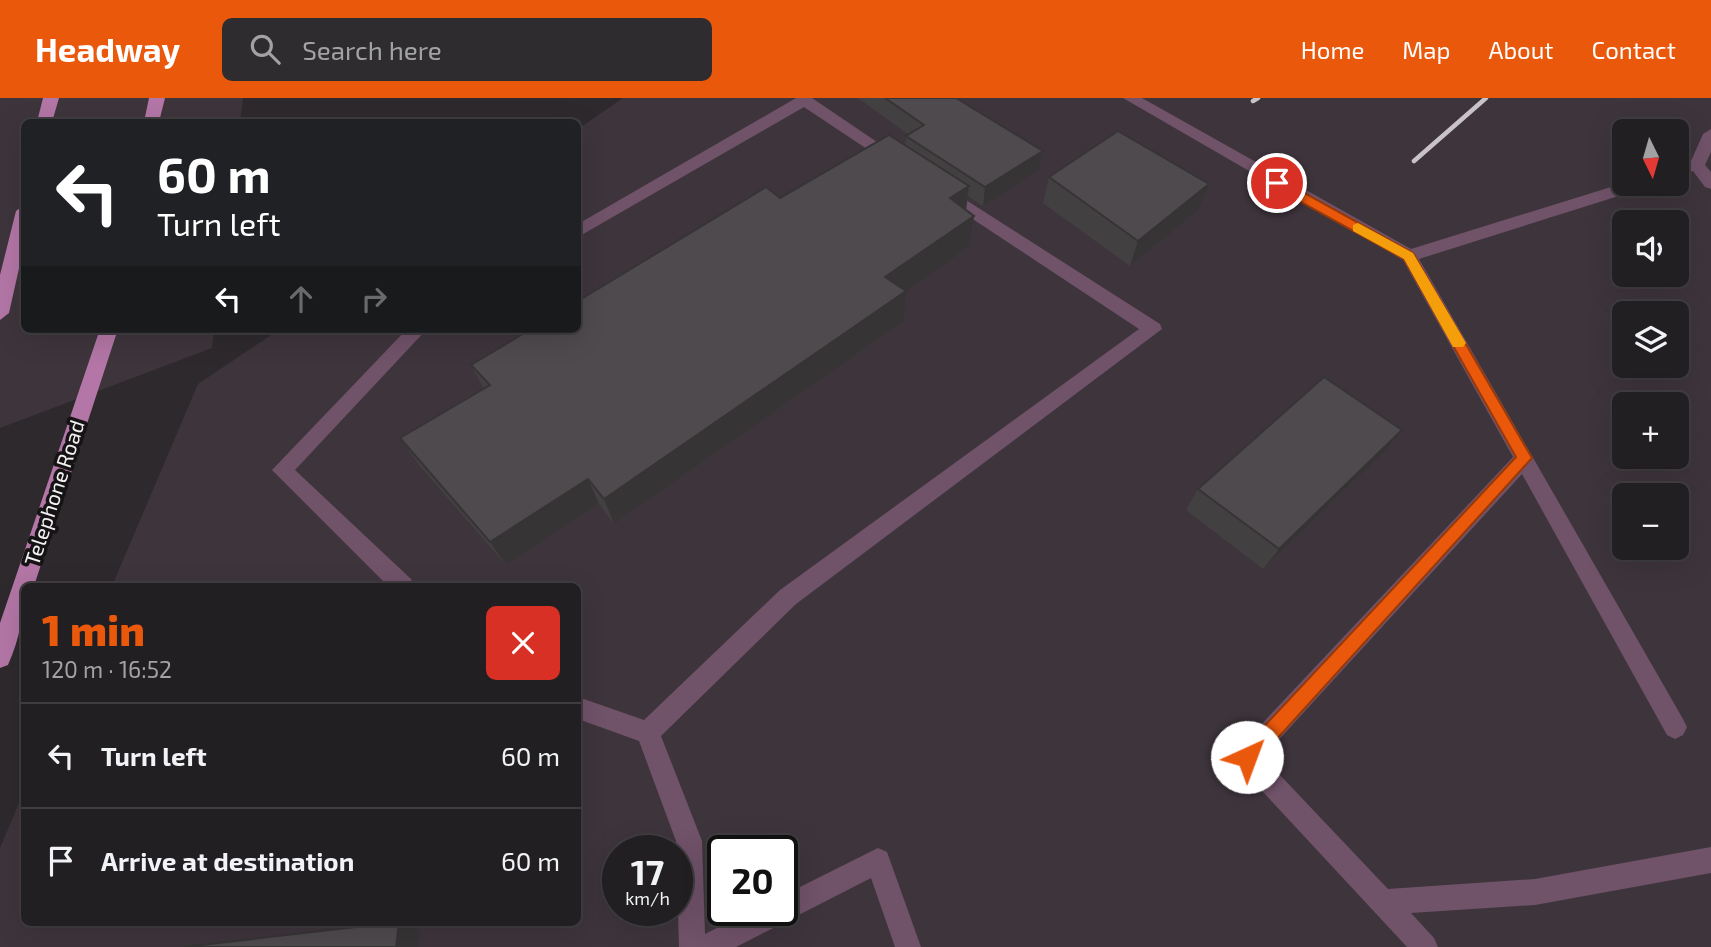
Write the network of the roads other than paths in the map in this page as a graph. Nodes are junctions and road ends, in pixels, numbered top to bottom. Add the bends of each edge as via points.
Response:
1 (51, 98) edge
2 (157, 98) edge
3 (1130, 98) edge
4 (46, 119) edge
5 (153, 119) edge
6 (1711, 134) edge
7 (1697, 165) junction
8 (1689, 168) edge
9 (909, 169) edge
10 (1711, 183) edge
11 (932, 184) edge
12 (1612, 192) edge
13 (21, 224) edge
14 (581, 229) edge
15 (1409, 256) junction
16 (0, 313) edge
17 (108, 333) edge
18 (414, 333) edge
19 (1524, 458) junction
20 (25, 583) edge
21 (400, 583) edge
22 (21, 594) edge
23 (0, 657) edge
24 (581, 709) edge
25 (1675, 727) dead end
26 (648, 733) junction
27 (1711, 860) edge
28 (798, 902) edge
29 (1383, 902) junction
30 (750, 926) edge
31 (692, 947) edge
32 (708, 947) edge
33 (908, 947) edge
34 (1425, 947) edge

1 - 4 main road
2 - 5 main road
3 - 15 lane
6 - 7 lane
7 - 8 lane
7 - 10 lane
9 - 14 lane via 804,100
11 - 26 lane via 1153,329 788,597
12 - 15 lane
13 - 16 main road
15 - 19 lane
17 - 20 main road, Telephone Road
18 - 21 lane via 282,470
19 - 25 lane
19 - 29 lane via 1247,757
22 - 23 main road, Telephone Road
24 - 26 lane
26 - 31 lane via 688,841
27 - 29 lane via 1535,892
28 - 33 lane via 878,861
29 - 34 lane
30 - 32 lane

